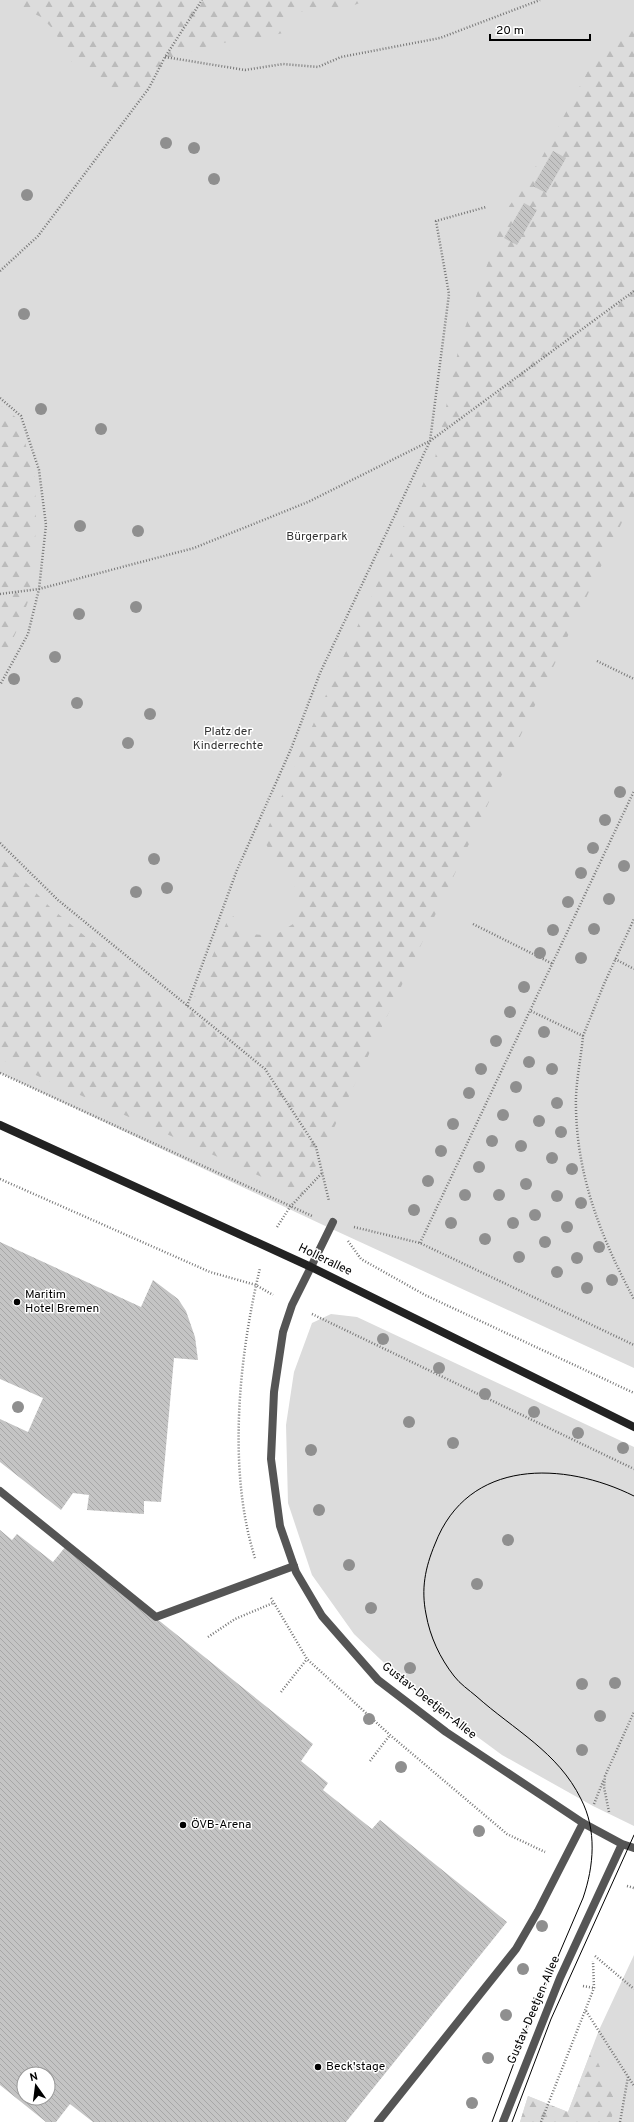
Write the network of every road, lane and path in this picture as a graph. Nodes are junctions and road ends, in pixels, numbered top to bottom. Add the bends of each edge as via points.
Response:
1 (202, 0) edge
2 (540, 0) edge
3 (165, 57) junction
4 (486, 207) dead end
5 (0, 271) edge
6 (634, 291) edge
7 (0, 398) edge
8 (430, 441) junction
9 (39, 589) junction
10 (0, 594) edge
11 (597, 661) dead end
12 (634, 679) edge
13 (0, 685) edge
14 (634, 791) edge
15 (0, 843) edge
16 (634, 919) edge
17 (473, 924) dead end
18 (615, 959) junction
19 (553, 964) junction
20 (634, 968) edge
21 (187, 1006) junction
22 (531, 1011) junction
23 (584, 1036) junction
24 (0, 1073) edge
25 (0, 1125) edge
26 (322, 1173) junction
27 (0, 1179) edge
28 (290, 1207) junction
29 (334, 1222) junction
30 (420, 1243) junction
31 (311, 1267) junction
32 (634, 1299) edge
33 (292, 1305) junction
34 (634, 1345) edge
35 (634, 1393) edge
36 (634, 1427) edge
37 (634, 1469) edge
38 (0, 1491) edge
39 (294, 1566) junction
40 (273, 1603) dead end
41 (208, 1637) dead end
42 (306, 1660) dead end
43 (281, 1692) dead end
44 (634, 1712) edge
45 (390, 1735) dead end
46 (370, 1761) dead end
47 (605, 1776) junction
48 (583, 1823) junction
49 (622, 1844) junction
50 (634, 1848) edge
51 (593, 1954) dead end
52 (583, 1986) dead end
53 (594, 1988) junction
54 (586, 2010) junction
55 (628, 2076) junction
56 (634, 2086) edge
57 (378, 2122) edge
58 (502, 2122) edge
59 (541, 2122) edge
60 (620, 2122) edge

1 - 3 path
2 - 3 path via 440,38 341,57 318,67 283,64 245,70
3 - 5 path via 149,88 38,236
4 - 8 path via 436,221 449,294
6 - 8 path
7 - 9 path via 21,416 39,470 46,525
8 - 9 path via 308,502 194,548
8 - 21 path via 320,673 291,749 237,870
9 - 10 path
9 - 13 path via 28,634
11 - 12 path
14 - 19 path
15 - 21 path via 58,900
16 - 18 path
17 - 19 path
18 - 20 path
18 - 23 path
19 - 22 path
21 - 26 path via 265,1069 316,1147
22 - 23 path
22 - 30 path
23 - 32 path via 576,1107 579,1148 592,1206 612,1259
24 - 28 path
25 - 31 main road, Hollerallee
26 - 28 path
26 - 29 path
27 - 33 path via 210,1272 256,1285
28 - 29 path
29 - 30 path
29 - 31 street, Gustav-Deetjen-Allee
29 - 35 path via 361,1259 425,1295
30 - 34 path
31 - 33 street, Gustav-Deetjen-Allee
31 - 36 main road, Hollerallee
33 - 37 path
33 - 39 street, Gustav-Deetjen-Allee via 283,1332 274,1392 271,1459 280,1526
38 - 39 street via 156,1617
39 - 48 street, Gustav-Deetjen-Allee via 322,1616 378,1680 446,1732
40 - 41 path via 235,1619
42 - 43 path
44 - 47 path
45 - 46 path
47 - 48 path
47 - 49 path via 604,1788 610,1814
48 - 49 street, Gustav-Deetjen-Allee
48 - 57 street via 516,1949
49 - 50 street, Gustav-Deetjen-Allee
49 - 58 street, Gustav-Deetjen-Allee via 560,1978
51 - 53 path
52 - 53 path
53 - 54 path
54 - 55 path
54 - 59 path
55 - 56 path
55 - 60 path

